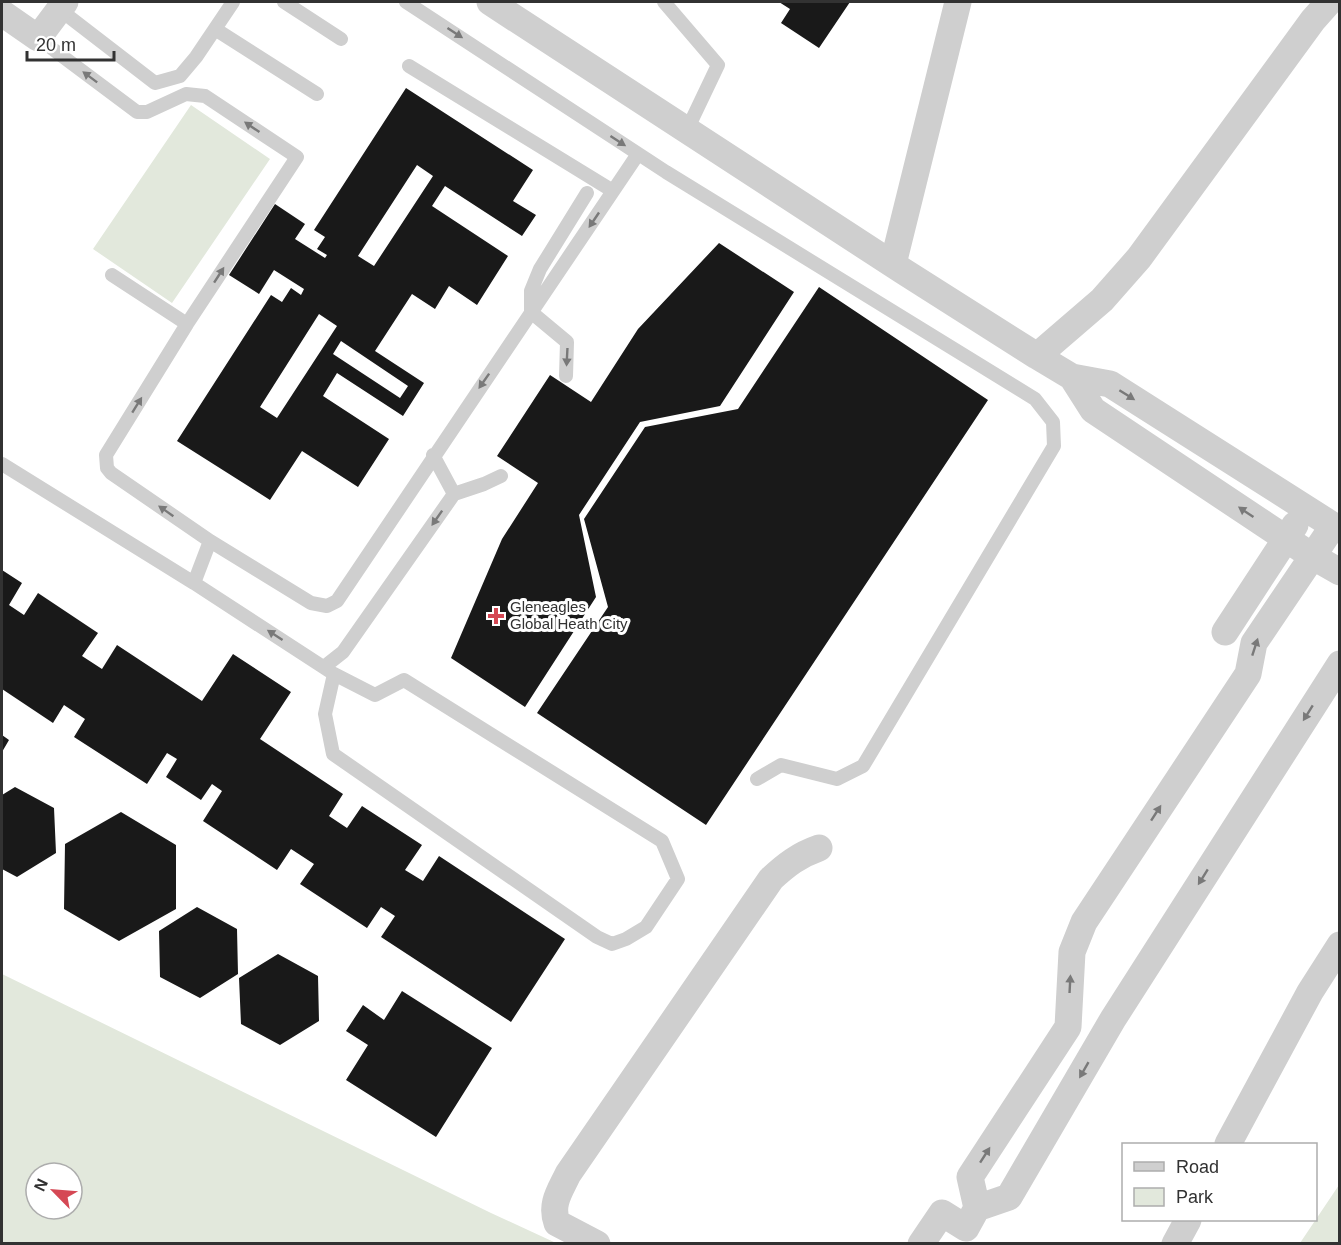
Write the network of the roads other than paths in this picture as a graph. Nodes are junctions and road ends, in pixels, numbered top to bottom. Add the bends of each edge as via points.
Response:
1 (233, 2) edge
2 (284, 2) edge
3 (406, 2) edge
4 (490, 2) edge
5 (664, 2) edge
6 (958, 2) edge
7 (1329, 2) edge
8 (58, 4) edge
9 (2, 13) edge
10 (215, 29) junction
11 (38, 38) junction
12 (341, 39) dead end
13 (409, 66) dead end
14 (317, 94) dead end
15 (687, 130) junction
16 (638, 154) junction
17 (613, 191) junction
18 (587, 193) dead end
19 (893, 264) junction
20 (112, 275) dead end
21 (531, 312) junction
22 (187, 324) junction
23 (1037, 356) junction
24 (566, 376) dead end
25 (1072, 377) junction
26 (434, 455) junction
27 (2, 464) edge
28 (501, 476) dead end
29 (454, 494) junction
30 (1305, 508) junction
31 (1336, 528) edge
32 (1286, 539) junction
33 (210, 542) junction
34 (1312, 556) junction
35 (1340, 572) edge
36 (194, 583) junction
37 (1225, 632) dead end
38 (1340, 664) edge
39 (329, 670) junction
40 (757, 779) dead end
41 (819, 848) dead end
42 (1340, 945) edge
43 (1229, 1143) edge
44 (977, 1208) junction
45 (1187, 1221) edge
46 (597, 1244) edge
47 (921, 1244) edge
48 (1175, 1244) edge

1 - 10 lane
2 - 12 lane
3 -> 16 lane
4 - 15 street
5 - 15 lane via 718,65
6 - 19 street
7 - 23 street via 1139,258 1102,300
8 - 10 lane via 155,83 180,76
8 - 11 street
9 - 11 street
10 - 14 lane
22 -> 11 lane via 297,157 205,96 186,94 147,112 137,112
13 - 17 lane
15 - 19 street
16 - 17 lane
16 - 40 lane via 1035,399 1053,422 1054,446 863,766 837,780 781,765
17 -> 21 lane
18 - 21 lane via 540,269 531,291
19 - 23 street
20 - 22 lane
21 -> 24 lane via 567,342
21 -> 26 lane
33 -> 22 lane via 107,468 106,455
23 - 25 street
25 -> 30 street via 1110,384
32 -> 25 street via 1093,410
26 - 29 lane
26 - 33 lane via 337,601 327,606 311,603
27 - 36 lane
28 - 29 lane
29 -> 39 lane
30 - 31 street
30 - 32 street
31 - 34 street
32 - 34 street
32 - 37 street
33 - 36 lane
34 - 35 street
44 -> 34 street via 970,1177 1068,1027 1072,952 1084,922 1248,674 1254,643
39 -> 36 lane
38 -> 44 street via 1113,1019 1009,1197
39 - 39 lane via 375,695 404,680 662,841 678,879 646,927 612,944 597,937 333,754 325,714
41 - 46 street via 789,863 771,879 568,1174 556,1199 557,1222
42 - 43 street via 1310,992
44 - 47 street via 966,1228 942,1213
45 - 48 street

